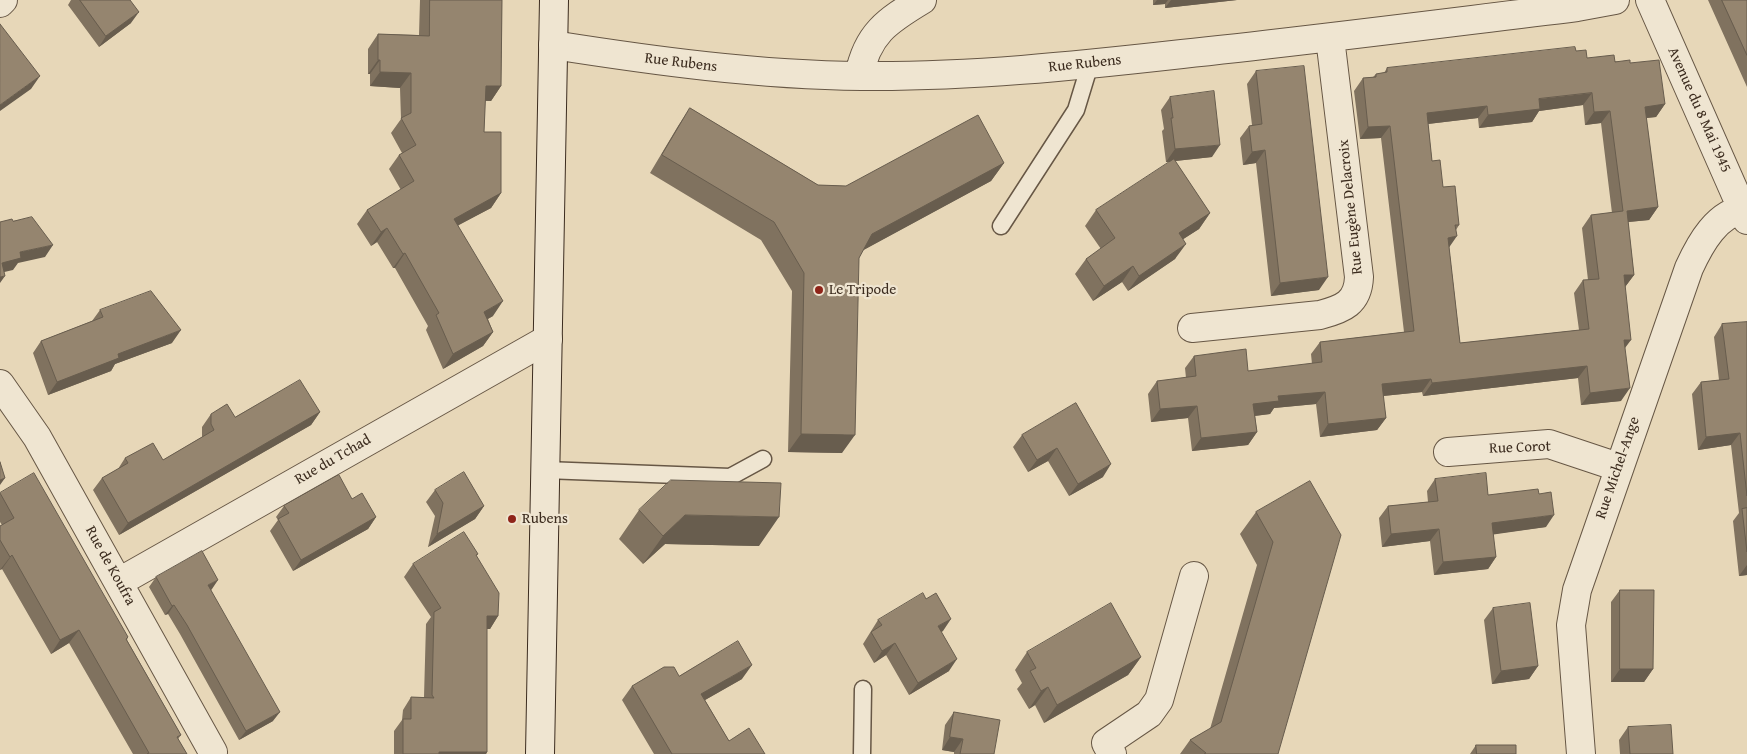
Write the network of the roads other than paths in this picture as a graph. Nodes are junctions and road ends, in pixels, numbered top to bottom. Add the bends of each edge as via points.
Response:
1 (3, 0) edge
2 (554, 0) edge
3 (922, 0) edge
4 (1615, 0) edge
5 (1650, 0) edge
6 (0, 3) edge
7 (1330, 38) junction
8 (553, 45) junction
9 (1090, 64) junction
10 (859, 76) junction
11 (1745, 213) edge
12 (1001, 226) dead end
13 (1192, 328) dead end
14 (548, 339) junction
15 (0, 384) edge
16 (1448, 452) dead end
17 (763, 459) dead end
18 (1618, 467) junction
19 (545, 470) junction
20 (1194, 576) dead end
21 (119, 582) junction
22 (863, 689) dead end
23 (213, 752) dead end
24 (540, 754) edge
25 (862, 754) edge
26 (1112, 754) edge
27 (1581, 754) edge

1 - 6 street
2 - 8 street
3 - 10 street via 874,37 864,54
4 - 7 street, Rue Rubens
5 - 11 street, Avenue du 8 Mai 1945
7 - 9 street, Rue Rubens
7 - 13 street, Rue Eugène Delacroix via 1359,277 1355,296 1335,311 1320,315
8 - 10 street, Rue Rubens via 701,66
8 - 14 street
9 - 10 street, Rue Rubens via 958,75
9 - 12 lane via 1076,110
11 - 18 street, Rue Michel-Ange via 1729,216 1716,225 1694,255
14 - 19 street
14 - 21 street, Rue du Tchad
15 - 21 street, Rue de Koufra via 37,438
16 - 18 street, Rue Corot via 1549,444
17 - 19 lane via 730,477
18 - 27 street, Rue Michel-Ange via 1573,609 1572,641
19 - 24 street
20 - 26 street via 1159,700 1149,714 1106,743
21 - 23 street, Rue de Koufra
22 - 25 lane

